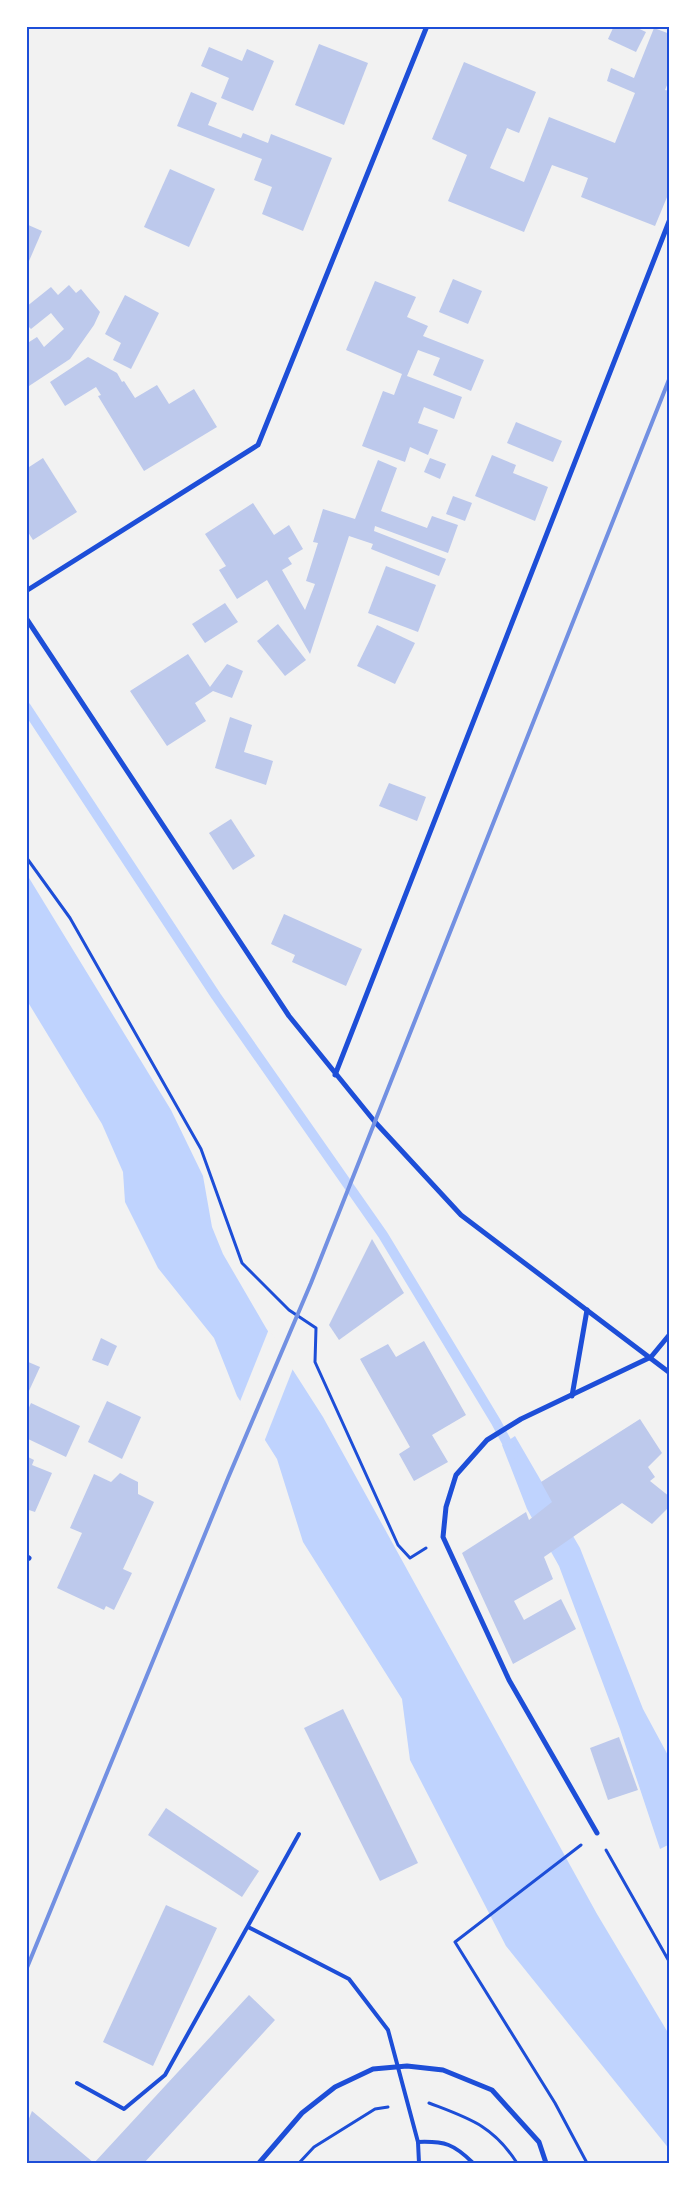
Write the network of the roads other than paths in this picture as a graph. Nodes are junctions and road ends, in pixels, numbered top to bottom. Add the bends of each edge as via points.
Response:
1 (427, 26) edge
2 (670, 219) edge
3 (26, 591) edge
4 (26, 618) edge
5 (335, 1074) junction
6 (587, 1310) junction
7 (670, 1334) edge
8 (651, 1358) junction
9 (670, 1372) edge
10 (572, 1396) junction
11 (597, 1833) road end
12 (299, 1834) dead end
13 (248, 1927) junction
14 (76, 2083) dead end
15 (418, 2142) junction
16 (259, 2163) edge
17 (419, 2163) edge
18 (474, 2163) edge
19 (546, 2163) edge

1 - 3 street via 258,445
2 - 5 street
4 - 5 street via 289,1016
5 - 6 street via 461,1215
6 - 8 street
6 - 10 street
7 - 8 street
8 - 9 street
8 - 10 street
10 - 11 street via 521,1419 487,1440 456,1475 446,1507 443,1537 509,1680
12 - 13 lane
13 - 14 lane via 165,2075 124,2109
13 - 15 lane via 349,1980 388,2030
15 - 17 lane
15 - 18 lane via 442,2141
16 - 19 street via 302,2113 335,2087 373,2068 407,2066 443,2070 492,2090 539,2142

